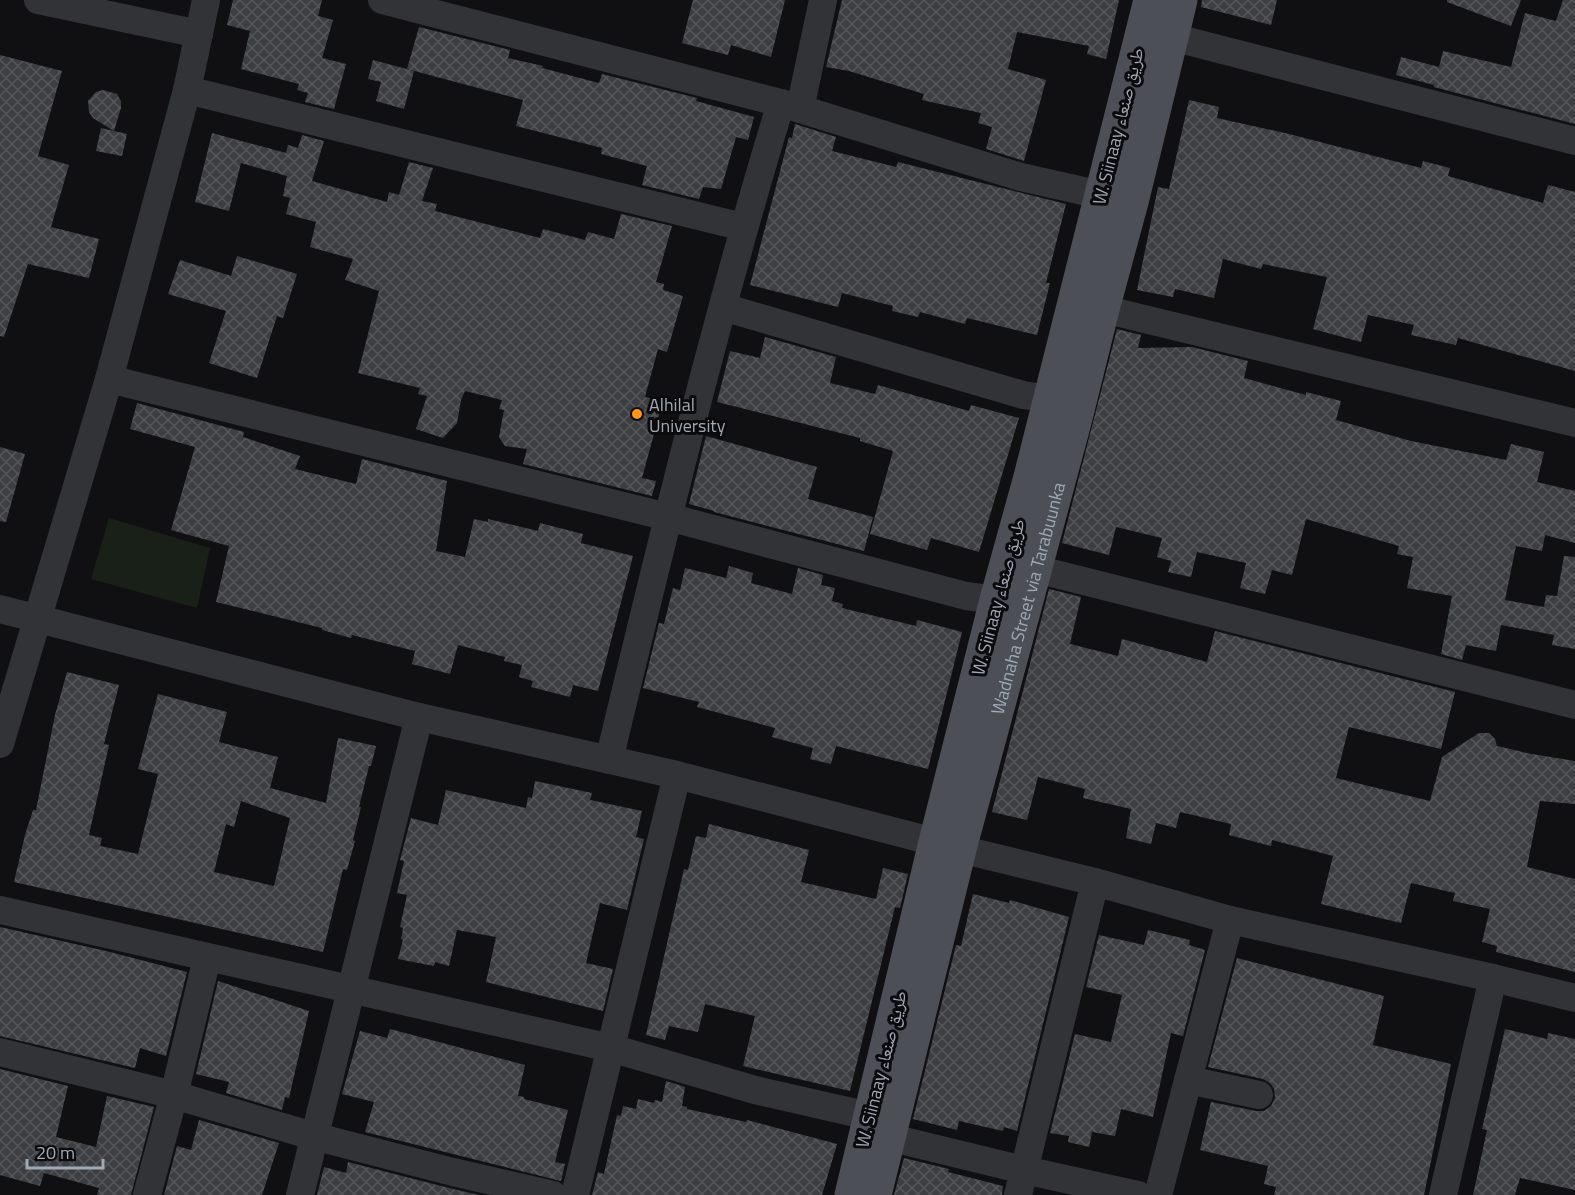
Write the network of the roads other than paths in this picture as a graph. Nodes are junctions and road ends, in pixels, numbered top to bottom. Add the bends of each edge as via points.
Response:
1 (38, 0) edge
2 (206, 0) edge
3 (382, 0) edge
4 (823, 0) edge
5 (1150, 0) edge
6 (1181, 0) edge
7 (199, 34) junction
8 (1172, 37) junction
9 (187, 90) junction
10 (790, 106) junction
11 (1575, 141) edge
12 (1101, 195) junction
13 (743, 227) junction
14 (723, 307) junction
15 (1103, 309) junction
16 (109, 379) junction
17 (1050, 399) junction
18 (1575, 423) edge
19 (668, 517) junction
20 (1036, 569) junction
21 (996, 600) junction
22 (0, 609) edge
23 (36, 619) junction
24 (1575, 705) edge
25 (419, 717) junction
26 (0, 744) edge
27 (609, 760) junction
28 (677, 775) junction
29 (948, 846) junction
30 (1095, 882) junction
31 (0, 910) edge
32 (1230, 920) junction
33 (207, 958) junction
34 (1493, 978) junction
35 (351, 990) junction
36 (1575, 998) edge
37 (611, 1048) junction
38 (0, 1052) edge
39 (1188, 1080) junction
40 (174, 1095) junction
41 (1259, 1095) dead end
42 (879, 1126) junction
43 (314, 1136) junction
44 (1021, 1183) edge
45 (147, 1195) edge
46 (300, 1195) edge
47 (553, 1195) edge
48 (575, 1195) edge
49 (850, 1195) edge
50 (875, 1195) edge
51 (1138, 1195) edge
52 (1158, 1195) edge
53 (1443, 1195) edge

1 - 7 street
2 - 7 street
3 - 10 street
4 - 10 street
5 - 12 main road, W. Siinaay طريق صنعاء
6 - 8 main road, Wadnaha Street via Tarabuunka
7 - 9 street
8 - 11 street
8 - 15 main road, Wadnaha Street via Tarabuunka
9 - 13 street
9 - 16 street
10 - 12 street via 1021,177
10 - 13 street
12 - 17 main road, W. Siinaay طريق صنعاء
13 - 14 street
14 - 17 street
14 - 19 street
15 - 18 street
15 - 20 main road, Wadnaha Street via Tarabuunka
16 - 19 street
16 - 23 street
17 - 21 main road, W. Siinaay طريق صنعاء
19 - 21 street via 966,596
19 - 27 street
20 - 24 street
20 - 29 main road, Wadnaha Street via Tarabuunka
21 - 29 main road, W. Siinaay طريق صنعاء
22 - 23 street
23 - 25 street
23 - 26 street
25 - 27 street
25 - 35 street
27 - 28 street
28 - 29 street
28 - 37 street
29 - 30 street
29 - 42 main road, W. Siinaay طريق صنعاء
30 - 32 street
30 - 44 street
31 - 33 street
32 - 34 street
32 - 39 street
33 - 35 street
33 - 40 street
34 - 36 street
34 - 53 street
35 - 37 street
35 - 43 street
37 - 42 street
37 - 48 street
38 - 40 street
39 - 41 street
39 - 52 street
40 - 43 street
40 - 45 street
42 - 44 street
42 - 49 main road, W. Siinaay طريق صنعاء
42 - 50 main road
43 - 46 street
43 - 47 street
44 - 51 street

